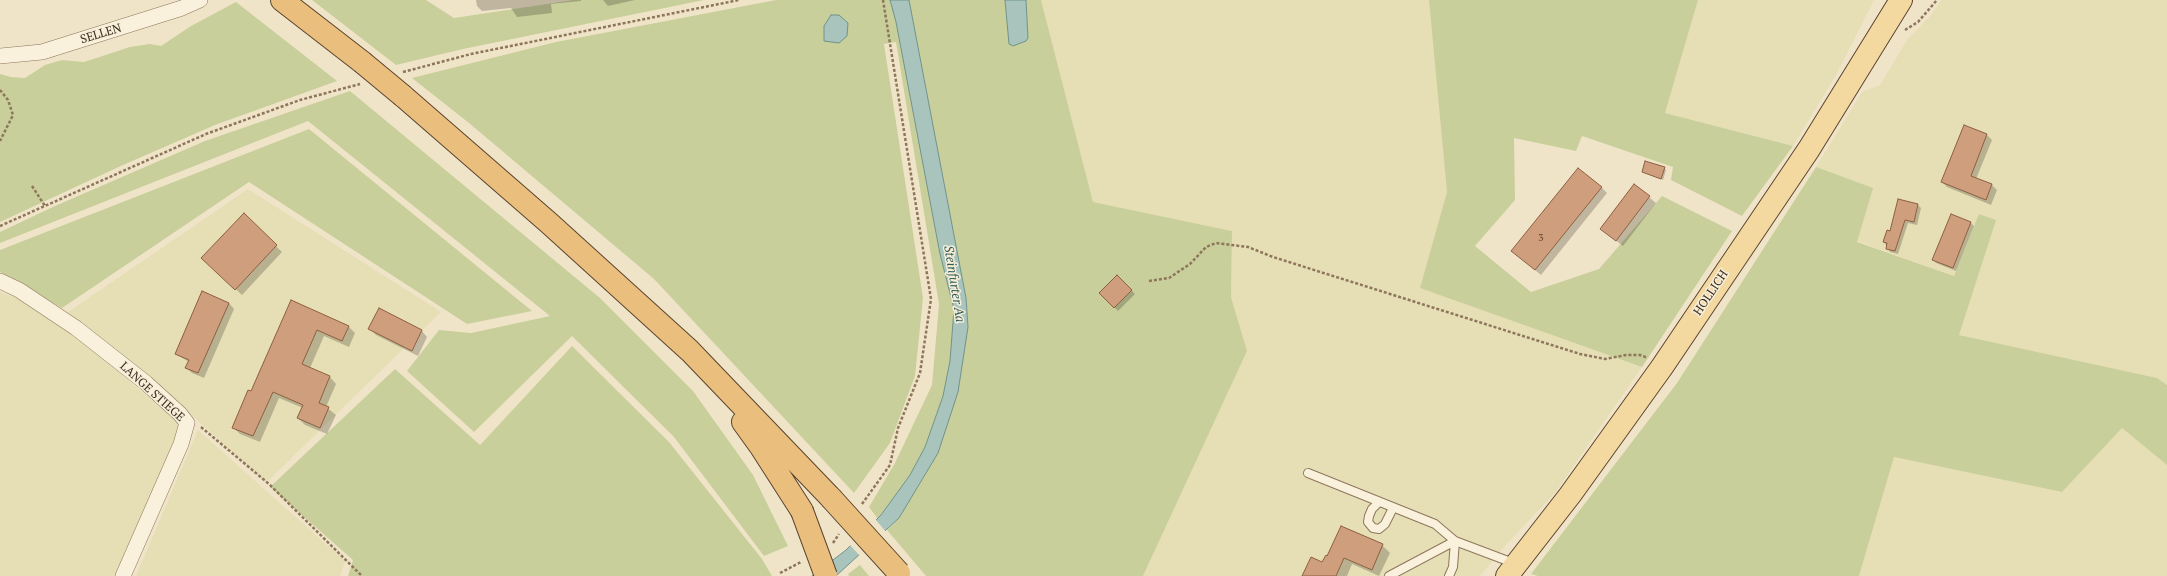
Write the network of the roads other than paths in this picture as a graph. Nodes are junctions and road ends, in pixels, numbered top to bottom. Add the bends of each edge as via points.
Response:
1 (200, 0) edge
2 (282, 0) edge
3 (1901, 0) edge
4 (0, 56) edge
5 (0, 281) edge
6 (690, 351) junction
7 (1308, 473) dead end
8 (1379, 502) junction
9 (1393, 508) junction
10 (1455, 541) junction
11 (1512, 570) edge
12 (900, 575) edge
13 (123, 576) edge
14 (826, 576) edge
15 (1389, 576) edge
16 (1449, 576) edge

1 - 4 street, SELLEN via 42,52
2 - 6 highway, bridge via 364,72 404,96
3 - 11 main road, HOLLICH via 1809,149 1662,367 1570,495
5 - 13 street, LANGE STIEGE via 19,290 76,328 146,383 187,423 181,444
6 - 12 highway, bridge via 832,498
6 - 14 highway, bridge via 761,447 802,511
7 - 8 lane
8 - 9 lane
8 - 9 lane via 1369,516 1368,522 1373,528 1379,529 1385,524
9 - 10 lane via 1435,524
10 - 11 lane
10 - 15 lane
10 - 16 lane via 1453,567

